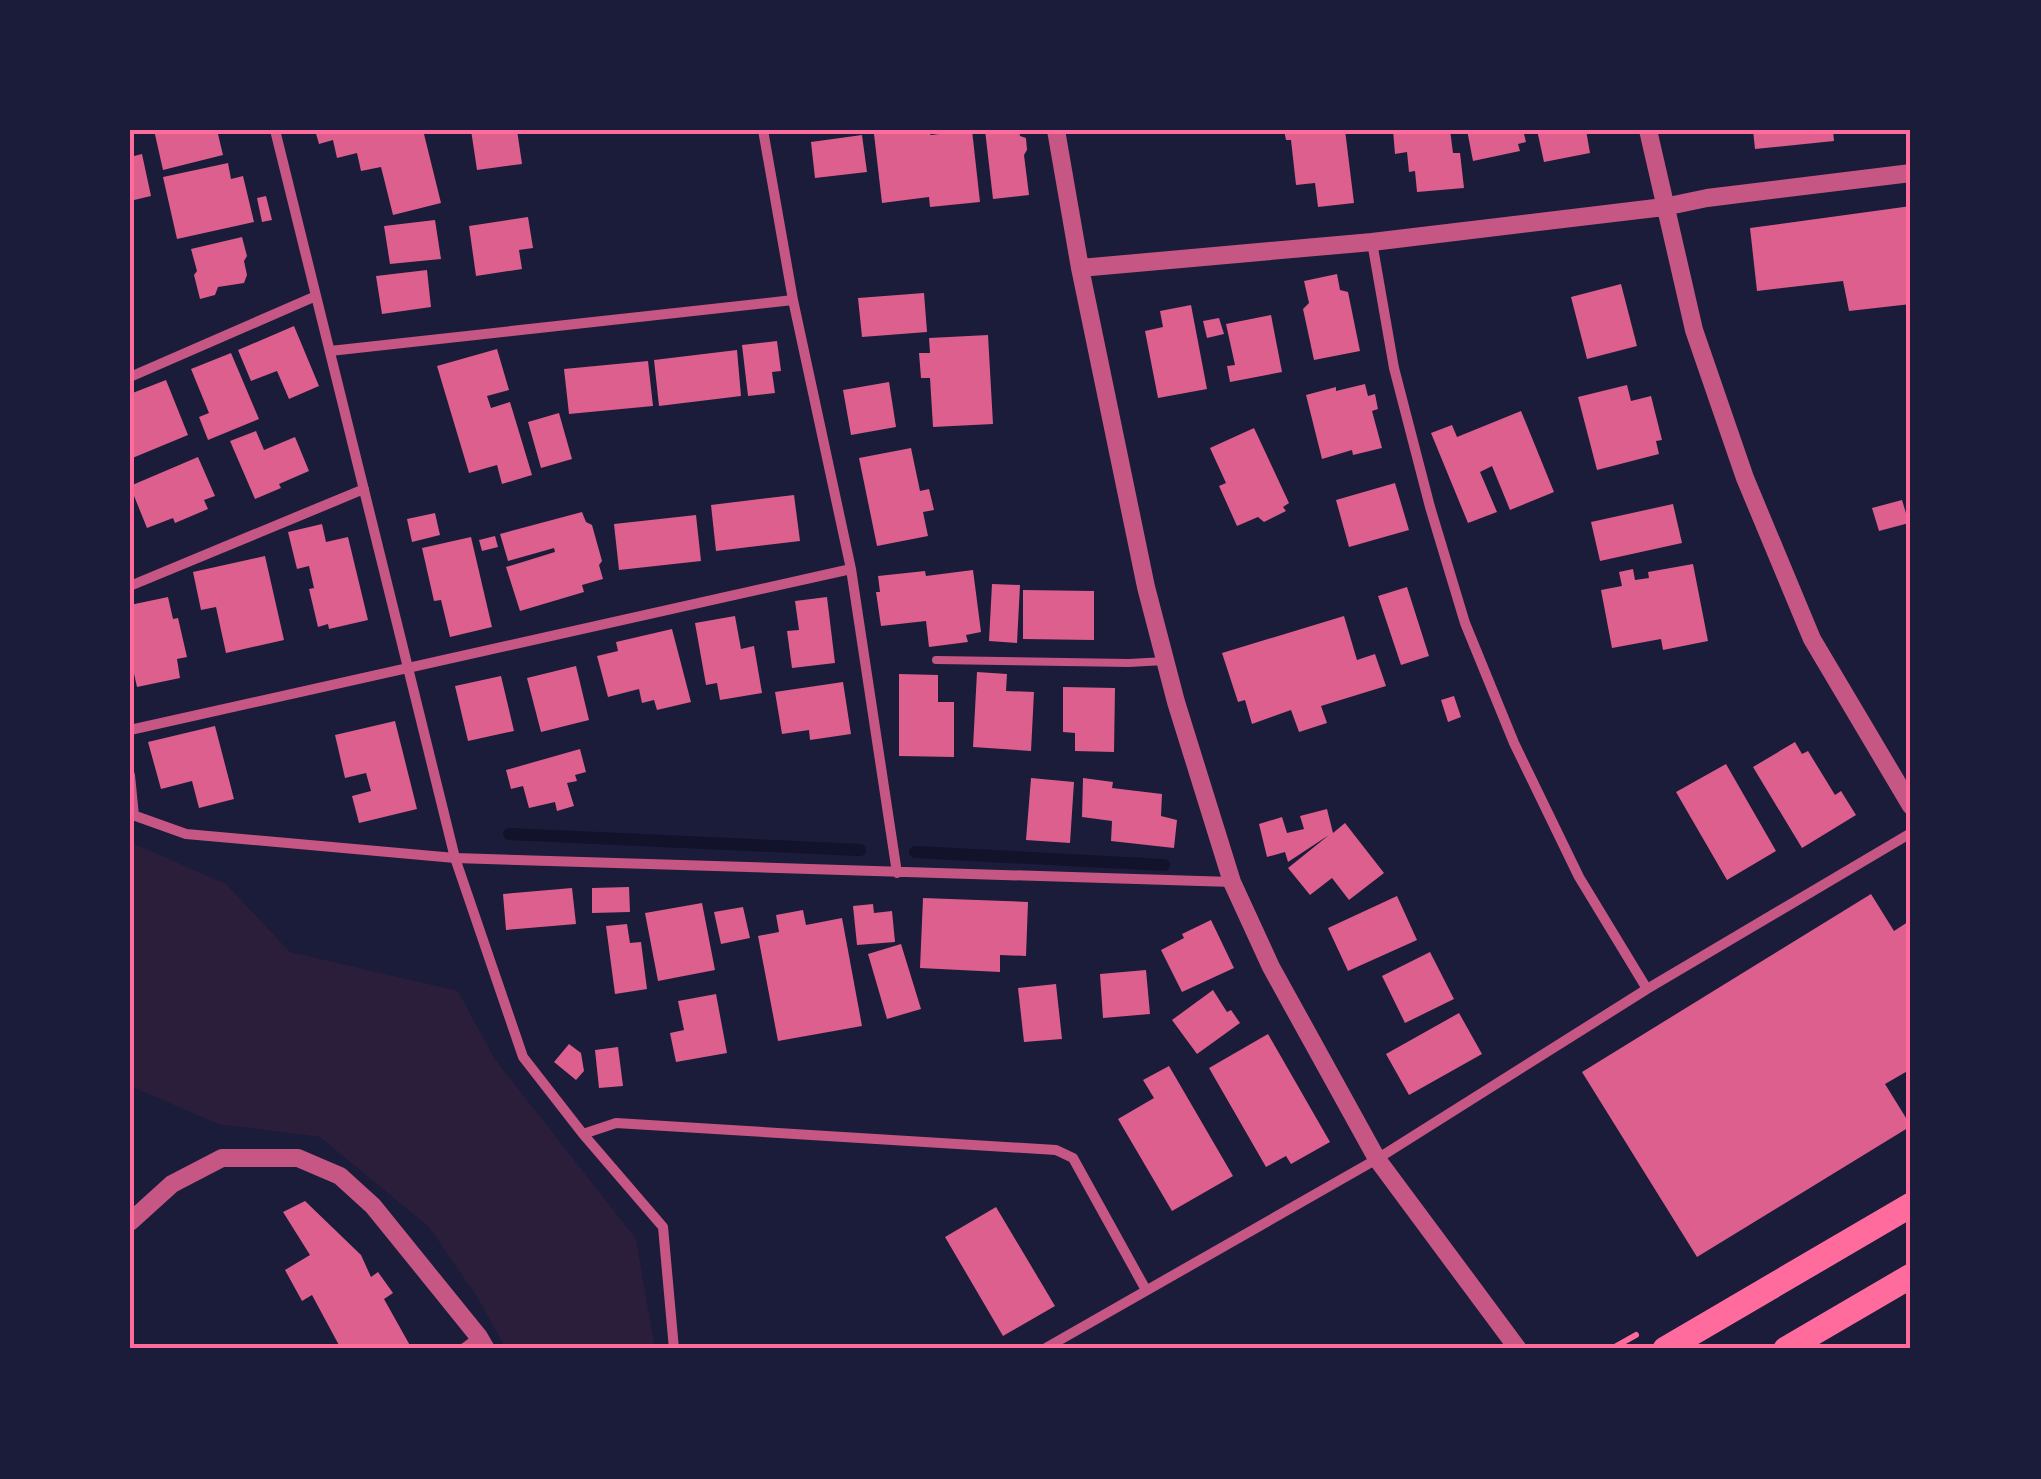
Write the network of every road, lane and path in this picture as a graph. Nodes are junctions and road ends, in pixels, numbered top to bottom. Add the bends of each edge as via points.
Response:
1 (275, 130) edge
2 (763, 130) edge
3 (1056, 130) edge
4 (1648, 130) edge
5 (1911, 173) edge
6 (1664, 207) junction
7 (1372, 242) junction
8 (1080, 268) junction
9 (316, 296) junction
10 (794, 300) junction
11 (330, 351) junction
12 (130, 377) edge
13 (364, 489) junction
14 (850, 569) junction
15 (130, 586) edge
16 (936, 660) dead end
17 (1165, 661) junction
18 (407, 668) junction
19 (130, 730) edge
20 (130, 775) edge
21 (1911, 806) edge
22 (132, 815) edge
23 (1911, 833) edge
24 (455, 858) junction
25 (897, 872) junction
26 (1232, 882) junction
27 (1648, 989) junction
28 (583, 1134) junction
29 (1378, 1159) junction
30 (1911, 1205) edge
31 (130, 1222) edge
32 (1911, 1276) edge
33 (1146, 1290) junction
34 (482, 1343) edge
35 (463, 1349) edge
36 (674, 1349) edge
37 (1044, 1349) edge
38 (1518, 1349) edge
39 (1666, 1349) edge
40 (1786, 1349) edge

1 - 9 street
2 - 10 street
3 - 8 street
4 - 6 street
5 - 6 street
6 - 7 street
6 - 21 street via 1694,330 1812,639
7 - 8 street
7 - 27 street via 1394,368 1465,622 1578,877
8 - 17 street
9 - 11 street
9 - 12 street
10 - 11 street
10 - 14 street
11 - 13 street
13 - 15 street
13 - 18 street
14 - 18 street
14 - 25 street
16 - 17 lane
17 - 26 street
18 - 19 street
18 - 24 street
20 - 22 street
22 - 24 street via 186,834
23 - 27 street
24 - 25 street
24 - 28 street via 523,1057
25 - 26 street
26 - 29 street via 1271,967
27 - 29 street
28 - 33 street via 616,1123 1056,1150 1073,1158
28 - 36 street via 663,1227
29 - 33 street
29 - 38 street
30 - 39 main road
31 - 34 street via 172,1184 222,1158 298,1158 340,1176 372,1206
32 - 40 main road
33 - 37 street
34 - 35 street

